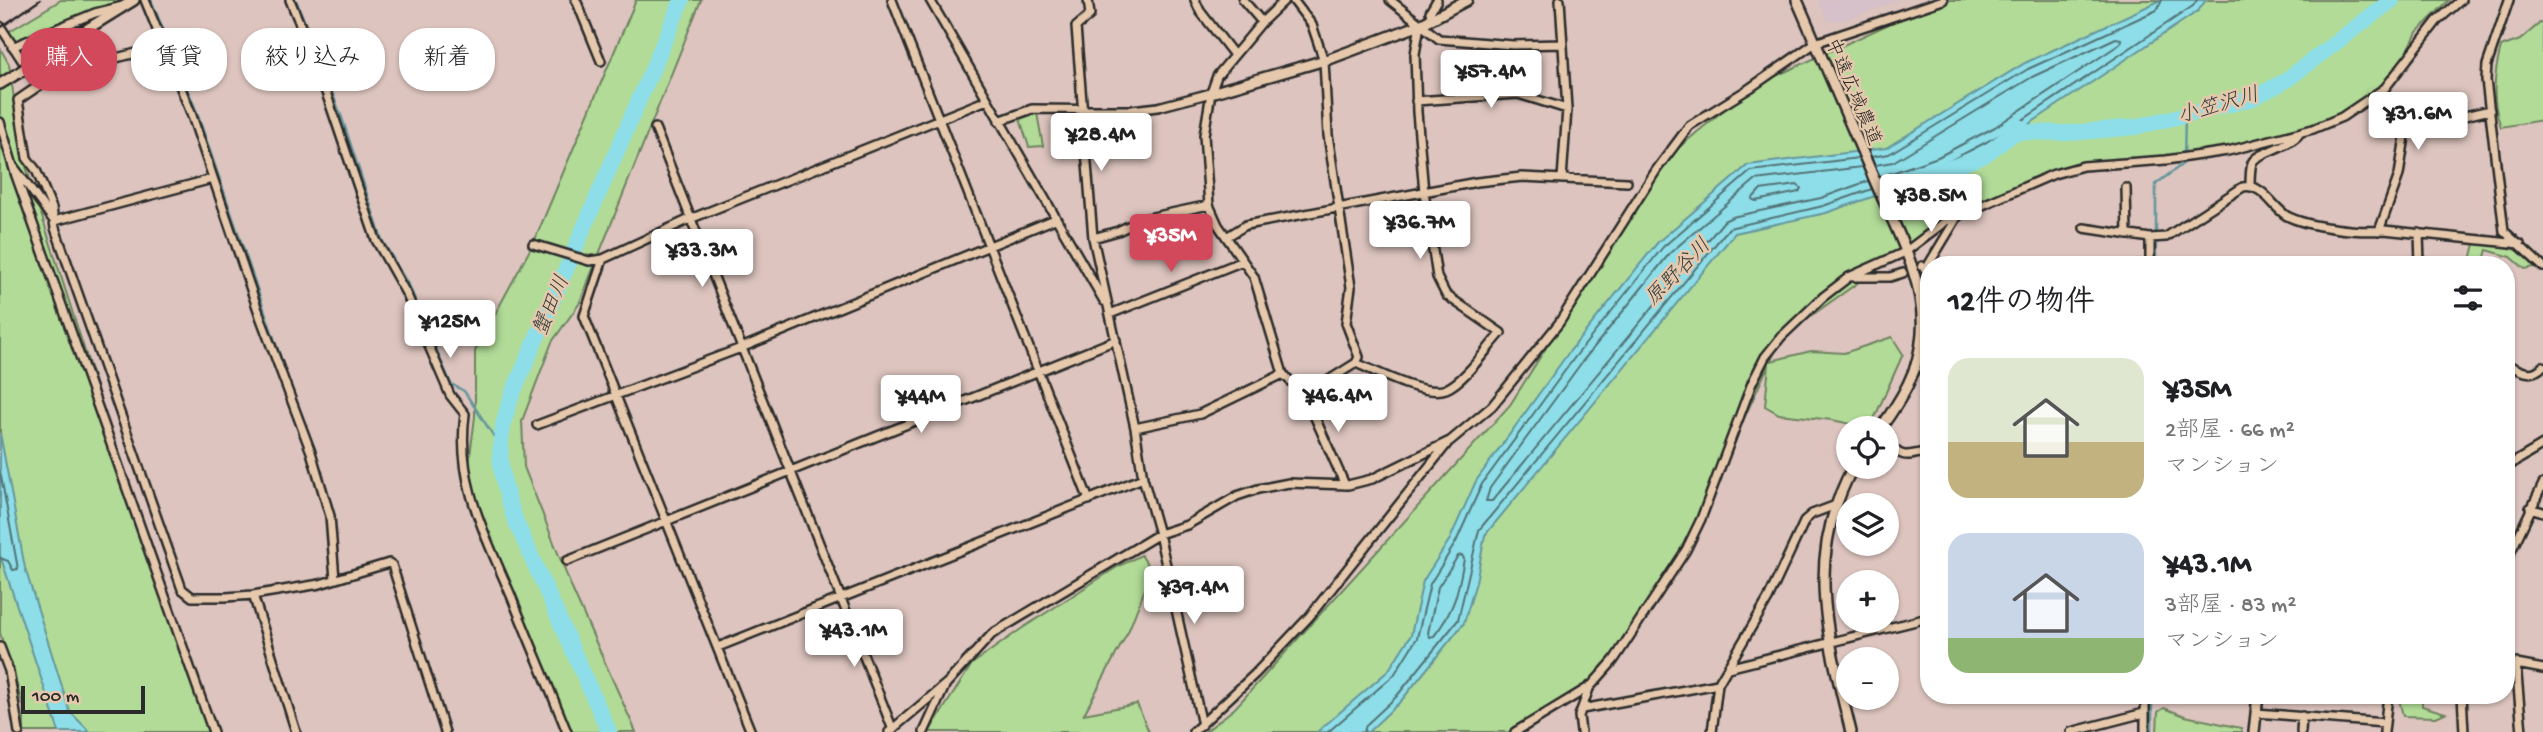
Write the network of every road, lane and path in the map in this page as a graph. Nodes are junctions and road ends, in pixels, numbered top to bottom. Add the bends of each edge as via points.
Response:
1 (134, 0) edge
2 (145, 0) edge
3 (290, 0) edge
4 (576, 0) edge
5 (892, 0) edge
6 (930, 0) edge
7 (1088, 0) edge
8 (1195, 0) edge
9 (1243, 0) edge
10 (1285, 0) edge
11 (1293, 0) edge
12 (1390, 0) edge
13 (1437, 0) edge
14 (1467, 0) edge
15 (1560, 0) edge
16 (1797, 0) edge
17 (1943, 0) edge
18 (2461, 0) edge
19 (2509, 0) edge
20 (124, 6) junction
21 (1432, 19) junction
22 (1262, 23) junction
23 (1420, 25) junction
24 (0, 26) edge
25 (157, 28) edge
26 (1563, 44) junction
27 (12, 47) junction
28 (1818, 47) junction
29 (1234, 55) junction
30 (21, 60) edge
31 (601, 61) dead end
32 (1325, 61) junction
33 (0, 84) edge
34 (30, 91) edge
35 (182, 91) edge
36 (1211, 93) junction
37 (986, 100) junction
38 (1416, 101) junction
39 (1082, 109) junction
40 (1567, 109) junction
41 (2490, 110) junction
42 (939, 119) junction
43 (999, 121) junction
44 (0, 122) edge
45 (655, 128) dead end
46 (2300, 133) junction
47 (12, 163) junction
48 (212, 179) junction
49 (1562, 179) junction
50 (1627, 182) dead end
51 (2250, 186) junction
52 (2126, 188) dead end
53 (1424, 192) junction
54 (1209, 205) junction
55 (1338, 208) junction
56 (1958, 216) junction
57 (690, 219) junction
58 (1055, 219) junction
59 (54, 221) junction
60 (2084, 228) dead end
61 (2379, 231) junction
62 (2419, 233) junction
63 (2127, 235) junction
64 (1228, 236) junction
65 (1093, 238) junction
66 (2151, 238) junction
67 (533, 244) dead end
68 (2520, 244) junction
69 (990, 245) junction
70 (1905, 252) junction
71 (1934, 256) edge
72 (2150, 256) edge
73 (2420, 256) edge
74 (603, 259) junction
75 (1243, 261) junction
76 (2543, 267) edge
77 (1903, 273) dead end
78 (1849, 277) junction
79 (1920, 312) edge
80 (1110, 314) junction
81 (1116, 340) junction
82 (1920, 343) edge
83 (741, 348) junction
84 (1356, 363) junction
85 (2543, 366) edge
86 (2515, 368) edge
87 (1040, 371) junction
88 (1283, 374) junction
89 (1305, 395) junction
90 (614, 396) junction
91 (1889, 416) edge
92 (537, 425) dead end
93 (1135, 428) junction
94 (1450, 441) junction
95 (2543, 444) edge
96 (1920, 453) edge
97 (1899, 454) edge
98 (2515, 461) edge
99 (791, 472) junction
100 (1143, 478) junction
101 (2543, 484) edge
102 (1345, 485) junction
103 (1089, 500) junction
104 (1836, 505) joint
105 (2530, 508) junction
106 (2543, 512) edge
107 (666, 521) junction
108 (1159, 534) junction
109 (2515, 540) edge
110 (567, 561) dead end
111 (334, 579) junction
112 (253, 595) junction
113 (840, 597) junction
114 (1920, 620) edge
115 (1829, 643) junction
116 (718, 647) junction
117 (0, 649) edge
118 (2516, 663) joint
119 (1728, 668) junction
120 (2543, 669) edge
121 (947, 683) junction
122 (1718, 684) junction
123 (1591, 685) junction
124 (2144, 704) edge
125 (2257, 704) edge
126 (2387, 704) edge
127 (2462, 704) edge
128 (1582, 709) junction
129 (2144, 713) junction
130 (2256, 713) junction
131 (2302, 716) junction
132 (2385, 723) junction
133 (1202, 725) junction
134 (891, 731) edge
135 (19, 732) edge
136 (213, 732) edge
137 (296, 732) edge
138 (445, 732) edge
139 (567, 732) edge
140 (751, 732) edge
141 (924, 732) edge
142 (1193, 732) edge
143 (1515, 732) edge
144 (1581, 732) edge
145 (1712, 732) edge
146 (1851, 732) edge
147 (2071, 732) edge
148 (2145, 732) edge
149 (2254, 732) edge
150 (2301, 732) edge
151 (2384, 732) edge
152 (2463, 732) edge
153 (2522, 732) edge

1 - 20 street
2 - 25 street
3 - 139 street via 376,240 407,295 450,395 465,414 461,441 465,474 478,516
4 - 31 street
5 - 42 street
6 - 37 street
7 - 39 street via 1090,15 1076,27
8 - 29 street
9 - 22 street
10 - 22 street
11 - 32 street via 1312,25
12 - 23 street
13 - 21 street via 1430,12
14 - 21 street
15 - 26 street
16 - 28 street, 中遠広域農道
17 - 28 street
18 - 46 street via 2437,21 2385,88 2342,117
19 - 41 street via 2487,65
20 - 27 street
20 - 33 street, bridge
21 - 23 street
22 - 29 street
23 - 26 street via 1439,39
23 - 32 street
23 - 38 street
24 - 27 street
26 - 40 street
27 - 30 street
28 - 70 street, 中遠広域農道
28 - 94 street via 1689,126 1559,323 1492,406
29 - 36 street via 1217,76
32 - 36 street
32 - 55 street via 1328,135
34 - 59 street via 18,100 27,158 36,170
35 - 48 street
36 - 39 street via 1158,107
36 - 54 street via 1204,135
37 - 42 street
37 - 43 street
38 - 40 street via 1518,94
38 - 53 street
39 - 43 street via 1032,108
39 - 65 street
40 - 49 street
41 - 61 street via 2406,130 2399,175
41 - 68 street via 2504,230
42 - 57 street
42 - 69 street
43 - 58 street
44 - 47 street
45 - 57 street
46 - 51 street via 2282,148 2257,156 2252,162
46 - 56 street via 2197,157 2083,166 2027,184
47 - 59 street
47 - 136 street
48 - 59 street
48 - 111 street via 322,484 332,530
49 - 50 street
49 - 53 street via 1522,177
51 - 61 street via 2299,221
51 - 66 street via 2166,237
52 - 63 street
53 - 55 street
53 - 84 street via 1437,277 1446,295 1501,333 1447,388 1408,384
54 - 64 street
54 - 65 street via 1143,219
55 - 64 street via 1246,225
55 - 84 street via 1352,287 1346,323 1359,357
56 - 70 street
56 - 71 street
57 - 74 street
57 - 83 street
58 - 69 street
58 - 80 street
59 - 112 street via 182,589 192,597
60 - 63 street
61 - 62 street
62 - 68 street
62 - 73 street
63 - 66 street
64 - 75 street
65 - 80 street
66 - 72 street
67 - 74 street via 589,261
68 - 76 street
69 - 83 street
69 - 87 street
70 - 78 street
70 - 79 street, 中遠広域農道
74 - 90 street via 584,316
75 - 80 street
75 - 88 street via 1254,277
77 - 78 street
78 - 123 street via 1803,315 1765,357 1686,550 1614,660
80 - 81 street
81 - 87 street
81 - 93 street
82 - 91 street, 中遠広域農道 via 1907,388
83 - 90 street
83 - 99 street
84 - 89 street
85 - 86 street via 2531,374
87 - 99 street
87 - 103 street
88 - 89 street
88 - 93 street via 1200,414
89 - 102 street
90 - 92 street
90 - 107 street
93 - 100 street
94 - 102 street via 1372,479
94 - 133 street via 1309,617
95 - 98 street
96 - 97 street
99 - 107 street
99 - 113 street
100 - 103 street
100 - 108 street
101 - 105 street
102 - 108 street via 1289,483 1258,489
103 - 113 street
104 - 115 street via 1824,569
104 - 119 street via 1805,520 1768,599
105 - 106 street
105 - 109 street
107 - 110 street
107 - 116 street
108 - 121 street via 992,634
108 - 133 street
111 - 112 street
111 - 138 street via 384,562 392,565
112 - 137 street
113 - 116 street
113 - 134 street
114 - 115 street
115 - 119 street
115 - 146 street
116 - 140 street
117 - 135 street via 9,671
118 - 120 street
118 - 153 street
119 - 122 street
121 - 134 street
121 - 141 street
122 - 128 street
122 - 145 street
123 - 128 street
123 - 143 street
124 - 129 street
125 - 130 street
126 - 132 street
127 - 152 street
128 - 144 street
129 - 147 street
129 - 148 street
130 - 131 street
130 - 149 street
131 - 132 street
131 - 150 street
132 - 151 street
133 - 142 street

